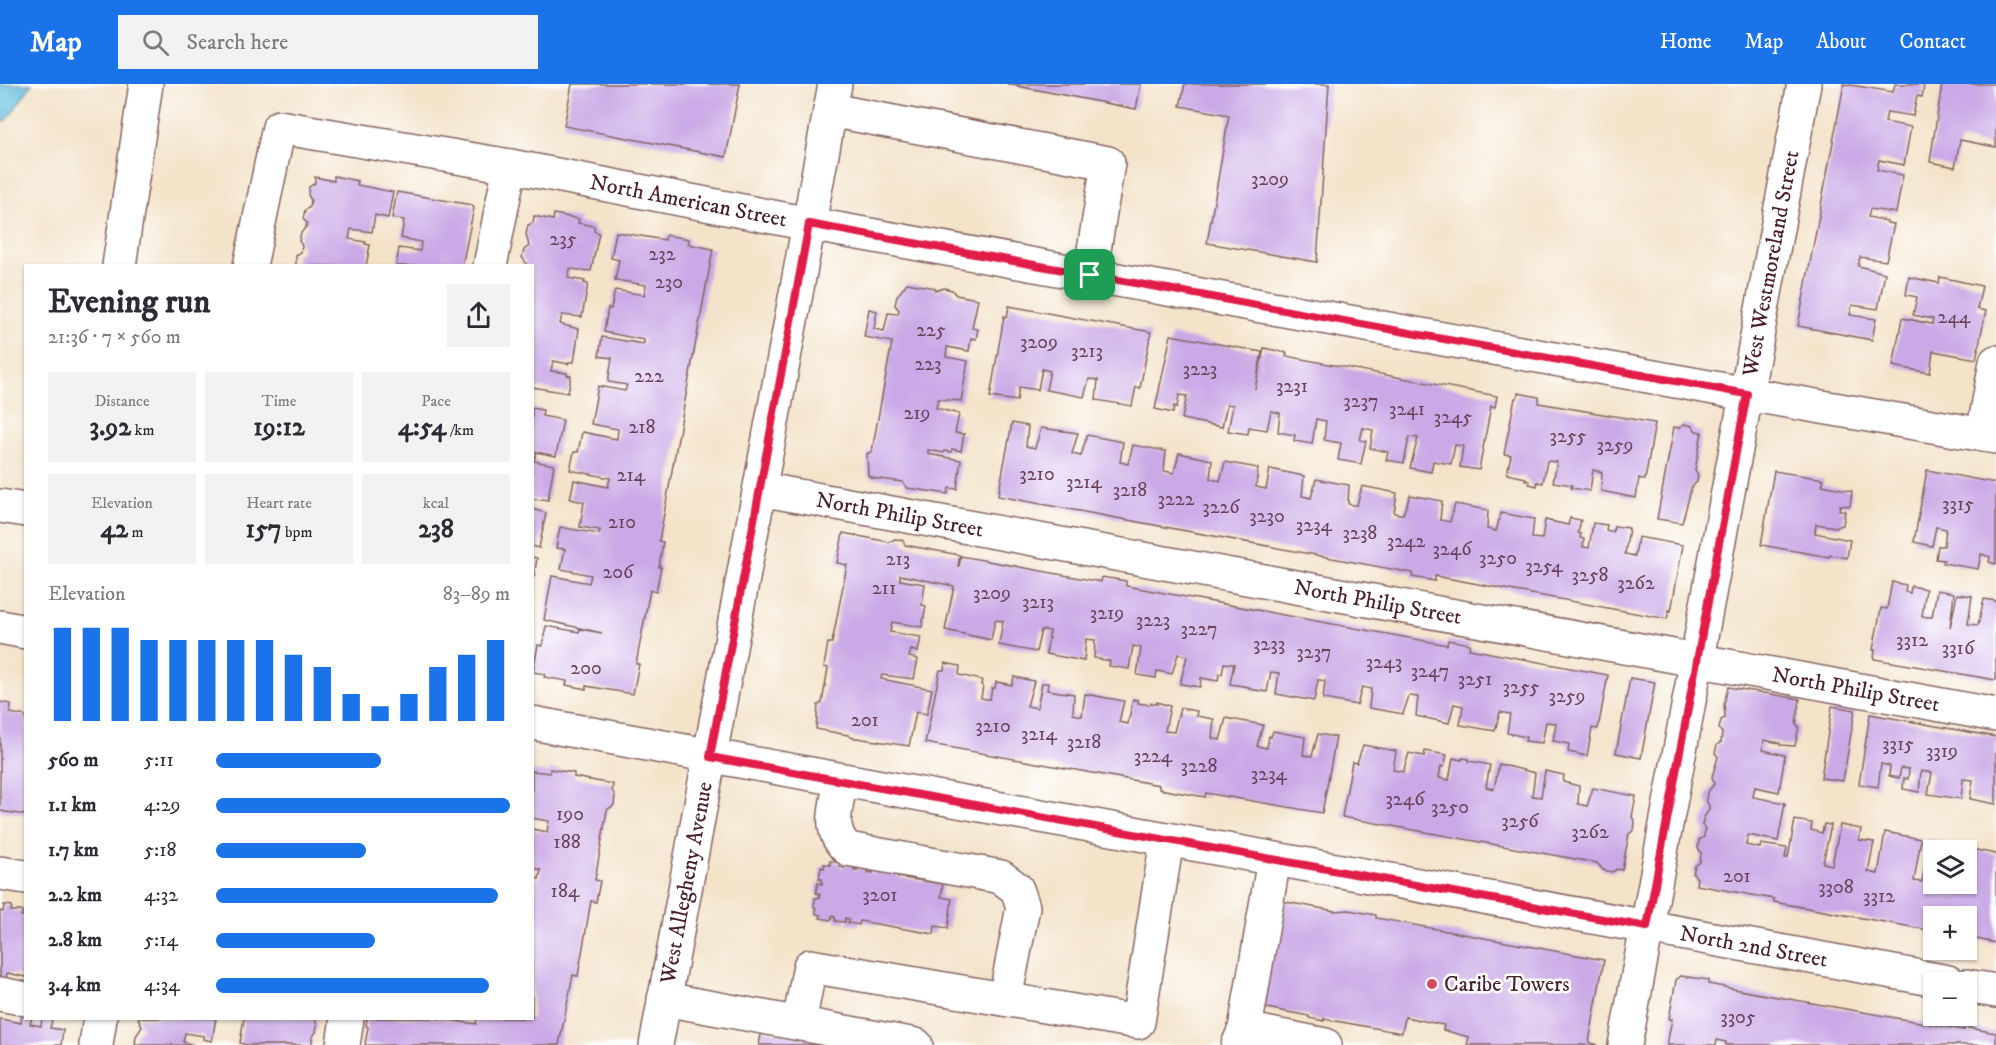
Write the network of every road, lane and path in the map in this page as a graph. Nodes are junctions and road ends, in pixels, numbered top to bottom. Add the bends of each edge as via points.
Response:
1 (146, 84) edge
2 (1804, 84) edge
3 (833, 97) edge
4 (510, 165) junction
5 (809, 224) junction
6 (119, 264) edge
7 (250, 264) edge
8 (490, 264) edge
9 (1090, 275) junction
10 (1996, 362) edge
11 (1747, 394) junction
12 (1989, 436) edge
13 (760, 489) junction
14 (0, 506) edge
15 (24, 510) edge
16 (0, 627) edge
17 (24, 632) edge
18 (1697, 660) junction
19 (1996, 714) edge
20 (534, 723) edge
21 (710, 757) junction
22 (841, 780) junction
23 (1167, 840) junction
24 (1274, 859) junction
25 (0, 873) edge
26 (24, 878) edge
27 (1647, 927) junction
28 (1923, 977) edge
29 (1977, 988) edge
30 (1996, 991) edge
31 (0, 994) edge
32 (24, 999) edge
33 (664, 999) junction
34 (1005, 999) junction
35 (100, 1020) edge
36 (347, 1020) edge
37 (798, 1023) junction
38 (1241, 1037) edge
39 (96, 1045) edge
40 (343, 1045) edge
41 (656, 1045) edge
42 (916, 1045) edge
43 (1325, 1045) edge
44 (1625, 1045) edge

1 - 6 street
2 - 11 street, West Westmoreland Street
3 - 5 street, West Allegheny Avenue
3 - 9 street via 1108,163
4 - 5 street, North American Street
4 - 7 street, North American Street via 279,126
4 - 8 street
5 - 9 street, North American Street
5 - 13 street, West Allegheny Avenue
9 - 11 street, North American Street
10 - 12 street
11 - 12 street, North American Street
11 - 18 street, West Westmoreland Street
13 - 18 street, North Philip Street
13 - 21 street, West Allegheny Avenue
14 - 15 street
16 - 17 street
18 - 19 street, North Philip Street
18 - 27 street, West Westmoreland Street
20 - 21 street, North 2nd Street
21 - 22 street, North 2nd Street
21 - 33 street, West Allegheny Avenue
22 - 23 street, North 2nd Street
22 - 34 street via 834,827 848,849 1001,877 1017,889 1023,907
23 - 24 street, North 2nd Street
23 - 34 street via 1137,1022
24 - 27 street, North 2nd Street
24 - 38 street
25 - 26 street
27 - 28 street, North 2nd Street
27 - 44 street, West Westmoreland Street
29 - 30 street
31 - 32 street
33 - 37 street
33 - 41 street, West Allegheny Avenue
34 - 37 street via 810,966
35 - 39 street
36 - 40 street
37 - 42 street
38 - 43 street

